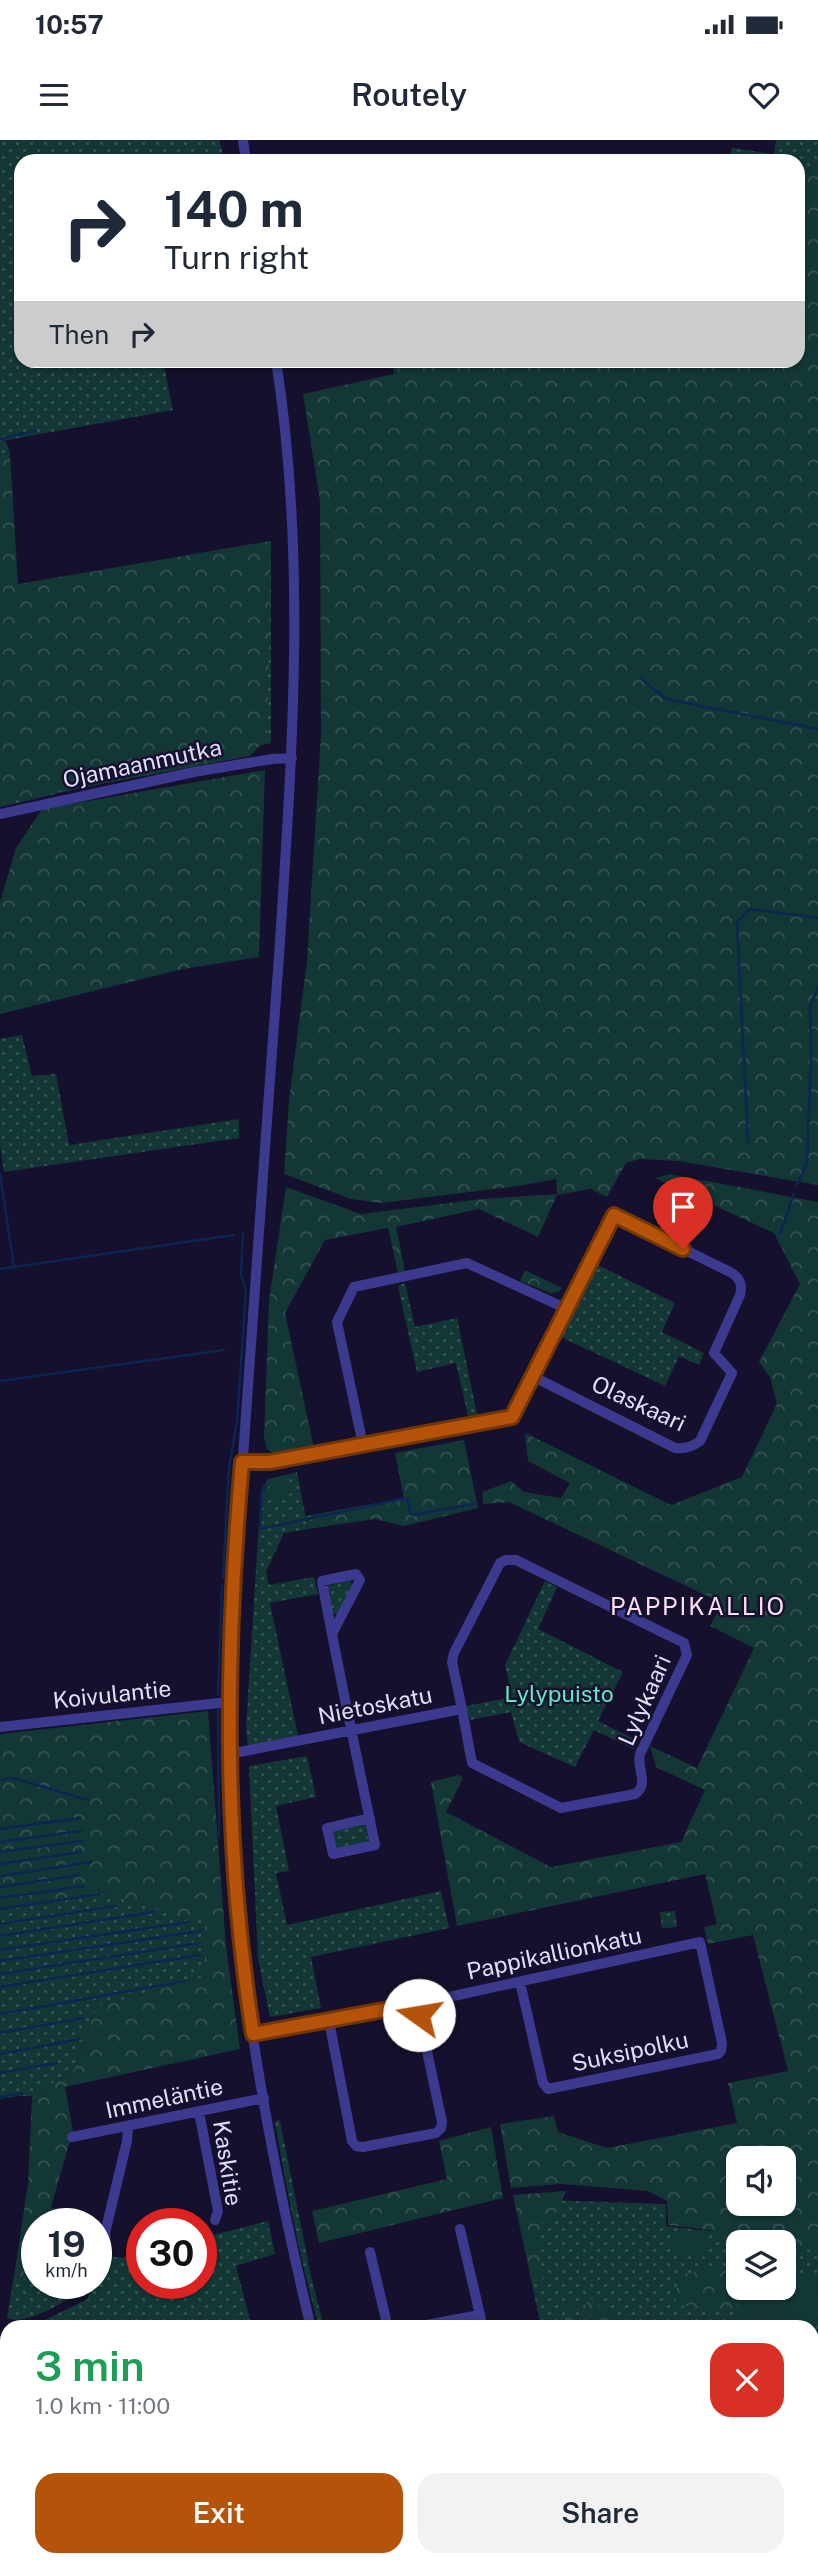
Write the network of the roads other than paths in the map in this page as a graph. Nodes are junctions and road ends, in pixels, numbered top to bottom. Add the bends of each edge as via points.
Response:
1 (277, 368) edge
2 (292, 758) junction
3 (0, 814) edge
4 (567, 1309) junction
5 (534, 1377) junction
6 (363, 1445) junction
7 (242, 1462) junction
8 (332, 1634) junction
9 (684, 1643) joint
10 (228, 1702) junction
11 (462, 1709) junction
12 (0, 1727) edge
13 (351, 1731) junction
14 (229, 1754) junction
15 (370, 1818) junction
16 (700, 1942) joint
17 (520, 1982) junction
18 (416, 2004) junction
19 (328, 2021) junction
20 (253, 2034) junction
21 (264, 2098) junction
22 (199, 2112) junction
23 (128, 2127) junction
24 (72, 2137) dead end
25 (111, 2208) edge
26 (217, 2214) edge
27 (460, 2229) dead end
28 (370, 2252) dead end
29 (480, 2315) junction
30 (309, 2320) edge
31 (386, 2320) edge
32 (453, 2320) edge
33 (481, 2320) edge

1 - 2 street via 294,545
2 - 3 street, Ojamaanmutka via 194,772
2 - 7 street
4 - 5 street
4 - 5 street, Olaskaari via 614,1215 736,1275 740,1295 714,1353 732,1374 700,1441 675,1448
4 - 6 street via 467,1263 354,1287 337,1322
5 - 6 street via 512,1417
6 - 7 street via 270,1462
7 - 10 street
8 - 8 street via 360,1580 356,1574 322,1581
8 - 13 street
9 - 11 street, Nietoskatu via 516,1560 506,1560 500,1563 454,1653
9 - 11 street, Lylykaari via 687,1655 640,1754 644,1783 635,1794 561,1808 472,1763
10 - 12 street, Koivulantie
10 - 14 street
11 - 13 street, Nietoskatu
13 - 14 street, Nietoskatu
13 - 15 street
14 - 20 street via 234,1875
15 - 15 street via 327,1828 334,1854 375,1845
16 - 17 street, Pappikallionkatu
16 - 17 street, Suksipolku via 722,2043 718,2054 548,2089
17 - 18 street, Pappikallionkatu
18 - 19 street, Pappikallionkatu
18 - 19 street via 442,2122 436,2133 356,2146
19 - 20 street, Pappikallionkatu
20 - 21 street
21 - 22 street, Immeläntie
21 - 30 street
22 - 23 street, Immeläntie
22 - 26 street, Kaskitie
23 - 24 street, Immeläntie
23 - 25 street
27 - 29 street
28 - 31 street
29 - 32 street
29 - 33 street

